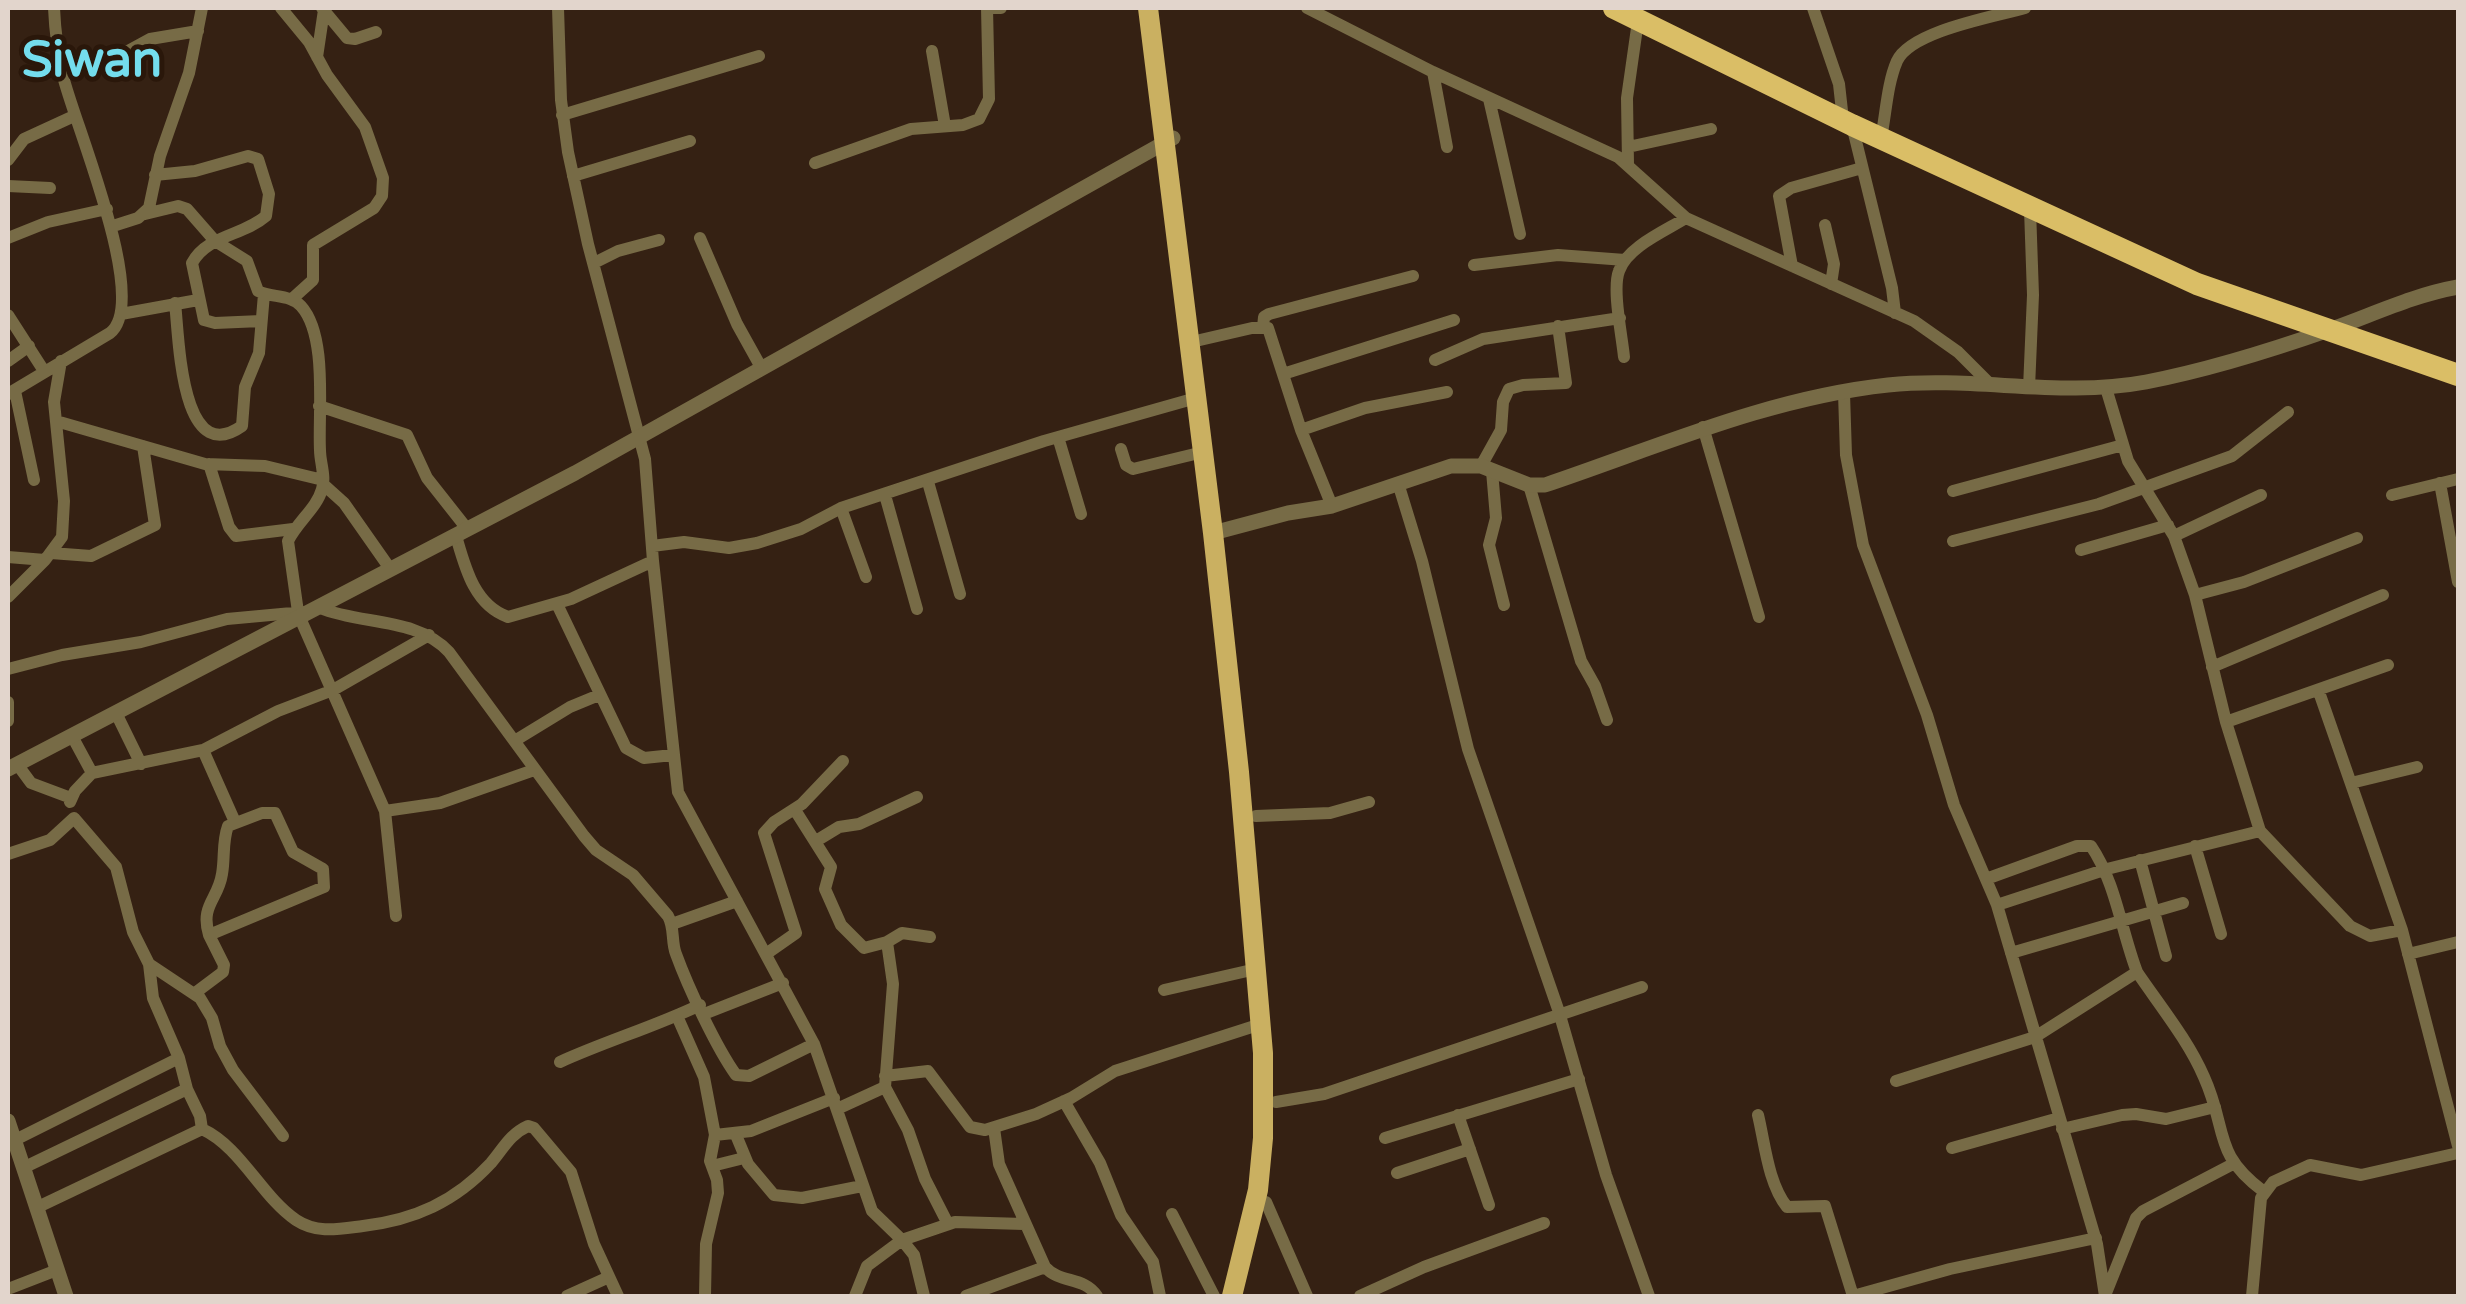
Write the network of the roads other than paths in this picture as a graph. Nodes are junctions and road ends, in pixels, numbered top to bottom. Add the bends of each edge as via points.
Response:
1 (54, 8) edge
2 (202, 8) edge
3 (280, 8) edge
4 (558, 8) edge
5 (1002, 8) edge
6 (1148, 8) edge
7 (1158, 8) edge
8 (1307, 8) edge
9 (1614, 8) edge
10 (1813, 8) edge
11 (2025, 8) edge
12 (323, 9) edge
13 (1638, 21) junction
14 (198, 32) junction
15 (376, 32) dead end
16 (932, 51) dead end
17 (759, 56) dead end
18 (317, 57) junction
19 (61, 66) junction
20 (1433, 72) junction
21 (1489, 99) junction
22 (562, 115) junction
23 (74, 116) junction
24 (1847, 122) junction
25 (946, 126) junction
26 (1712, 129) dead end
27 (1881, 138) junction
28 (24, 139) junction
29 (8, 140) edge
30 (1169, 140) junction
31 (690, 141) dead end
32 (1447, 147) dead end
33 (1628, 147) junction
34 (8, 160) edge
35 (815, 163) dead end
36 (1628, 164) junction
37 (1862, 168) junction
38 (155, 175) junction
39 (574, 176) junction
40 (8, 186) edge
41 (50, 188) dead end
42 (107, 209) junction
43 (2030, 209) junction
44 (145, 214) junction
45 (1686, 218) junction
46 (1825, 224) dead end
47 (113, 226) junction
48 (1520, 234) dead end
49 (8, 238) edge
50 (700, 238) dead end
51 (215, 240) junction
52 (659, 240) dead end
53 (1625, 260) junction
54 (594, 263) junction
55 (1474, 265) dead end
56 (1792, 266) junction
57 (1413, 276) dead end
58 (1832, 284) junction
59 (2458, 287) edge
60 (264, 294) junction
61 (292, 299) junction
62 (198, 300) junction
63 (175, 303) junction
64 (1895, 313) junction
65 (121, 314) junction
66 (8, 315) edge
67 (1620, 318) junction
68 (1454, 320) dead end
69 (260, 321) junction
70 (1264, 326) junction
71 (1558, 326) junction
72 (2328, 330) junction
73 (1200, 340) junction
74 (29, 346) junction
75 (1624, 357) dead end
76 (1434, 360) dead end
77 (8, 361) edge
78 (61, 361) junction
79 (762, 369) junction
80 (44, 371) junction
81 (1283, 374) junction
82 (2458, 375) edge
83 (1990, 384) junction
84 (2029, 388) junction
85 (2106, 388) junction
86 (11, 392) edge
87 (1447, 392) dead end
88 (1844, 392) junction
89 (1196, 398) junction
90 (319, 406) junction
91 (2288, 412) dead end
92 (56, 421) junction
93 (1703, 427) junction
94 (1302, 430) junction
95 (641, 436) junction
96 (1058, 437) junction
97 (2123, 445) junction
98 (143, 446) junction
99 (1121, 449) dead end
100 (1203, 452) junction
101 (209, 464) junction
102 (1486, 469) junction
103 (34, 480) dead end
104 (2458, 480) edge
105 (324, 482) junction
106 (928, 482) junction
107 (2440, 483) junction
108 (1398, 484) junction
109 (1529, 485) junction
110 (2144, 489) junction
111 (1954, 490) dead end
112 (885, 495) junction
113 (2261, 495) dead end
114 (2392, 495) dead end
115 (1332, 506) junction
116 (841, 508) junction
117 (1081, 514) dead end
118 (293, 530) junction
119 (1219, 531) junction
120 (2171, 531) junction
121 (462, 533) junction
122 (2358, 538) dead end
123 (1953, 541) dead end
124 (652, 546) junction
125 (2080, 550) dead end
126 (48, 556) junction
127 (8, 557) edge
128 (653, 561) junction
129 (391, 570) junction
130 (866, 576) dead end
131 (2458, 582) edge
132 (960, 594) dead end
133 (2195, 595) junction
134 (2383, 595) dead end
135 (8, 597) edge
136 (557, 604) junction
137 (1504, 605) dead end
138 (916, 608) dead end
139 (307, 613) junction
140 (1759, 617) dead end
141 (428, 635) junction
142 (2388, 665) dead end
143 (2212, 667) junction
144 (8, 669) edge
145 (333, 690) junction
146 (2318, 692) junction
147 (599, 694) junction
148 (8, 702) edge
149 (116, 713) junction
150 (1607, 720) dead end
151 (8, 721) edge
152 (2226, 722) junction
153 (72, 736) junction
154 (516, 740) junction
155 (203, 750) junction
156 (673, 756) junction
157 (843, 761) dead end
158 (141, 764) junction
159 (12, 767) edge
160 (2417, 767) dead end
161 (534, 770) junction
162 (92, 773) junction
163 (2351, 784) junction
164 (917, 797) dead end
165 (70, 798) junction
166 (1369, 802) dead end
167 (795, 810) junction
168 (385, 811) junction
169 (1256, 816) junction
170 (74, 818) junction
171 (235, 822) junction
172 (2260, 831) junction
173 (816, 842) junction
174 (2195, 846) junction
175 (8, 854) edge
176 (2140, 860) junction
177 (2106, 868) junction
178 (1986, 879) junction
179 (737, 901) junction
180 (2183, 903) dead end
181 (1997, 905) junction
182 (2154, 912) junction
183 (396, 916) dead end
184 (2120, 922) junction
185 (672, 924) junction
186 (2402, 930) junction
187 (2221, 934) dead end
188 (209, 935) junction
189 (930, 938) dead end
190 (886, 942) junction
191 (2458, 942) edge
192 (766, 954) junction
193 (2011, 954) junction
194 (2408, 954) junction
195 (2166, 956) dead end
196 (149, 964) junction
197 (1256, 970) junction
198 (2137, 972) junction
199 (782, 983) junction
200 (1642, 987) dead end
201 (1164, 990) dead end
202 (195, 994) junction
203 (702, 1010) junction
204 (1559, 1012) junction
205 (677, 1016) junction
206 (1261, 1024) junction
207 (2035, 1037) junction
208 (814, 1044) junction
209 (179, 1058) junction
210 (560, 1062) dead end
211 (1579, 1079) junction
212 (1896, 1081) dead end
213 (885, 1082) junction
214 (187, 1089) junction
215 (1064, 1102) junction
216 (1276, 1102) junction
217 (836, 1104) junction
218 (2216, 1107) junction
219 (1458, 1115) junction
220 (1758, 1115) dead end
221 (8, 1121) edge
222 (2060, 1124) junction
223 (994, 1128) junction
224 (202, 1130) junction
225 (715, 1135) junction
226 (736, 1135) junction
227 (283, 1136) dead end
228 (1386, 1138) dead end
229 (16, 1140) junction
230 (2458, 1147) edge
231 (1952, 1148) dead end
232 (1470, 1150) junction
233 (744, 1158) junction
234 (2233, 1164) junction
235 (712, 1166) junction
236 (25, 1167) junction
237 (1397, 1173) dead end
238 (862, 1186) junction
239 (2264, 1191) junction
240 (1266, 1202) junction
241 (1490, 1206) dead end
242 (38, 1207) junction
243 (1172, 1214) dead end
244 (1544, 1223) dead end
245 (948, 1224) junction
246 (1024, 1224) junction
247 (2096, 1238) junction
248 (902, 1240) junction
249 (1045, 1268) junction
250 (57, 1270) junction
251 (609, 1278) junction
252 (8, 1290) edge
253 (66, 1296) edge
254 (567, 1296) edge
255 (618, 1296) edge
256 (705, 1296) edge
257 (854, 1296) edge
258 (924, 1296) edge
259 (966, 1296) edge
260 (1097, 1296) edge
261 (1160, 1296) edge
262 (1214, 1296) edge
263 (1232, 1296) edge
264 (1244, 1296) edge
265 (1307, 1296) edge
266 (1360, 1296) edge
267 (1650, 1296) edge
268 (1853, 1296) edge
269 (2105, 1296) edge
270 (2252, 1296) edge

1 - 19 street
2 - 14 street
3 - 18 street
4 - 22 street
5 - 25 street via 987,8 986,110 975,120
6 - 30 main road
7 - 30 main road
8 - 20 street
9 - 13 highway
10 - 24 street
11 - 27 street via 1924,38 1903,52
12 - 15 street via 347,38
12 - 18 street
13 - 24 highway
13 - 33 street
14 - 19 street via 150,39 106,63
14 - 38 street
16 - 25 street
17 - 22 street
18 - 61 street via 370,135 383,188 369,213 316,241 313,280
19 - 23 street
20 - 21 street
20 - 32 street
21 - 36 street
21 - 48 street
22 - 39 street
23 - 28 street
23 - 42 street
24 - 27 highway
24 - 37 street
25 - 35 street via 911,129
26 - 33 street
27 - 43 highway
28 - 29 street
28 - 34 street
30 - 73 main road
30 - 79 street
30 - 89 main road
31 - 39 street
33 - 36 street
36 - 45 street
37 - 56 street via 1779,196
37 - 64 street
38 - 44 street
38 - 51 street via 258,159 268,211 262,221
39 - 54 street
40 - 41 street
42 - 47 street
42 - 49 street
43 - 72 highway via 2196,284
43 - 84 street
44 - 47 street
44 - 51 street via 187,208
45 - 53 street
45 - 56 street
46 - 58 street
47 - 65 street
50 - 79 street
51 - 60 street via 247,261 254,286
51 - 62 street via 193,258
52 - 54 street
53 - 55 street via 1558,255
53 - 67 street via 1616,280
54 - 95 street
56 - 58 street
57 - 70 street via 1269,314
58 - 64 street
59 - 72 street
60 - 61 street
60 - 69 street
61 - 90 street via 312,331
62 - 63 street
62 - 69 street via 207,323
63 - 65 street
63 - 69 street via 188,402 210,434 242,426
64 - 83 street via 1958,352
65 - 78 street via 110,334
66 - 74 street
67 - 71 street
67 - 75 street
68 - 81 street
70 - 73 street
70 - 81 street
71 - 76 street via 1482,338
71 - 102 street via 1566,383 1509,389
72 - 82 highway
72 - 85 street via 2212,368
73 - 119 main road
74 - 77 street
74 - 80 street
78 - 80 street
78 - 92 street
79 - 95 street
80 - 86 street
81 - 94 street
83 - 84 street
83 - 88 street
84 - 85 street
85 - 97 street
86 - 103 street
87 - 94 street via 1366,408
88 - 93 street
88 - 178 street via 1846,456 1862,545
89 - 96 street
89 - 100 main road
90 - 105 street
90 - 121 street via 407,435
91 - 110 street via 2232,456
92 - 98 street
92 - 126 street via 64,526
93 - 109 street via 1545,485
93 - 140 street
94 - 115 street
95 - 121 street
95 - 124 street
96 - 106 street
96 - 117 street
97 - 110 street
97 - 111 street
98 - 101 street
98 - 126 street via 156,525 91,556
99 - 100 street via 1133,468
100 - 119 main road
101 - 105 street via 264,466
101 - 118 street via 236,536
102 - 108 street via 1451,466
102 - 109 street
102 - 137 street via 1496,518 1488,545
104 - 107 street
105 - 118 street
105 - 129 street
106 - 112 street
106 - 132 street
107 - 114 street
107 - 131 street
108 - 115 street
108 - 204 street via 1463,732
109 - 150 street via 1581,661
110 - 120 street
110 - 123 street
112 - 116 street
112 - 138 street
113 - 120 street
115 - 119 street
116 - 124 street via 791,533 744,546
116 - 130 street
118 - 139 street via 288,549
119 - 169 main road
119 - 197 main road
120 - 125 street
120 - 133 street
121 - 129 street
121 - 136 street via 467,572 497,613 518,616
122 - 133 street
124 - 128 street
126 - 127 street
126 - 135 street
128 - 136 street
128 - 156 street
129 - 139 street
133 - 143 street
134 - 143 street
136 - 147 street
139 - 141 street
139 - 144 street via 227,618
139 - 145 street
139 - 149 street
141 - 145 street
141 - 154 street
142 - 146 street
143 - 152 street
145 - 155 street
145 - 168 street
146 - 152 street
146 - 163 street
147 - 154 street
147 - 156 street via 630,752 650,759
148 - 151 street
149 - 153 street
149 - 158 street
152 - 172 street
153 - 159 street
153 - 162 street
154 - 161 street
155 - 158 street
155 - 171 street
156 - 179 street via 681,800
157 - 167 street
158 - 162 street
159 - 165 street via 31,783
160 - 163 street
161 - 168 street via 440,803
161 - 185 street via 596,850 633,875
162 - 165 street
163 - 186 street
164 - 173 street
165 - 170 street
166 - 169 street via 1330,813
167 - 173 street
167 - 192 street via 764,833 796,932
168 - 183 street
169 - 216 main road
170 - 175 street via 50,840
170 - 196 street via 116,866
171 - 188 street via 225,834 221,881 206,911
171 - 188 street via 275,813 293,852 323,869 324,887
172 - 174 street
172 - 186 street via 2350,926 2370,936
173 - 190 street via 831,867 824,889 841,925 864,948
174 - 176 street
174 - 187 street
176 - 177 street
176 - 182 street
177 - 178 street via 2084,844
177 - 181 street
177 - 184 street
178 - 181 street
179 - 185 street
179 - 192 street
180 - 182 street
181 - 193 street
182 - 184 street
182 - 195 street
184 - 193 street
184 - 198 street
185 - 203 street via 677,956
186 - 194 street
188 - 202 street via 223,972
189 - 190 street via 902,932
190 - 213 street via 892,984
191 - 194 street
192 - 199 street
193 - 207 street
194 - 230 street
196 - 202 street
196 - 209 street via 153,998
197 - 201 street
197 - 206 main road
198 - 207 street
198 - 218 street via 2192,1054
199 - 203 street
199 - 208 street
200 - 204 street
202 - 227 street via 233,1070
203 - 205 street
203 - 208 street via 730,1066 742,1076
204 - 211 street
204 - 216 street via 1324,1094
205 - 210 street
205 - 225 street via 704,1077
206 - 215 street via 1114,1071
206 - 263 main road via 1261,1163
207 - 212 street
207 - 222 street
208 - 217 street
209 - 214 street
209 - 229 street
211 - 219 street
211 - 267 street
213 - 217 street
213 - 223 street via 928,1070 970,1127
213 - 245 street
214 - 224 street
214 - 236 street
215 - 223 street
215 - 261 street via 1156,1268
216 - 240 main road
217 - 226 street
217 - 238 street
218 - 222 street via 2166,1119 2122,1115
218 - 234 street
219 - 228 street
219 - 232 street
220 - 268 street via 1782,1202 1826,1206
221 - 229 street
222 - 231 street
222 - 247 street
223 - 246 street via 998,1164
224 - 242 street
224 - 251 street via 293,1218 323,1230 398,1221 433,1209 528,1126 571,1172
225 - 226 street
225 - 235 street
226 - 233 street
229 - 236 street
230 - 239 street via 2362,1176 2310,1166
232 - 237 street
232 - 241 street
233 - 235 street
233 - 238 street via 780,1197
234 - 239 street
234 - 269 street via 2136,1218
235 - 256 street via 718,1194 706,1244
236 - 242 street
238 - 248 street via 872,1211
239 - 270 street
240 - 264 main road
240 - 265 street
242 - 250 street
243 - 262 street
244 - 266 street
245 - 246 street
245 - 248 street
246 - 249 street
247 - 268 street
247 - 269 street
248 - 257 street via 867,1266
248 - 258 street via 918,1265
249 - 259 street
249 - 260 street via 1088,1285
250 - 252 street
250 - 253 street
251 - 254 street
251 - 255 street

